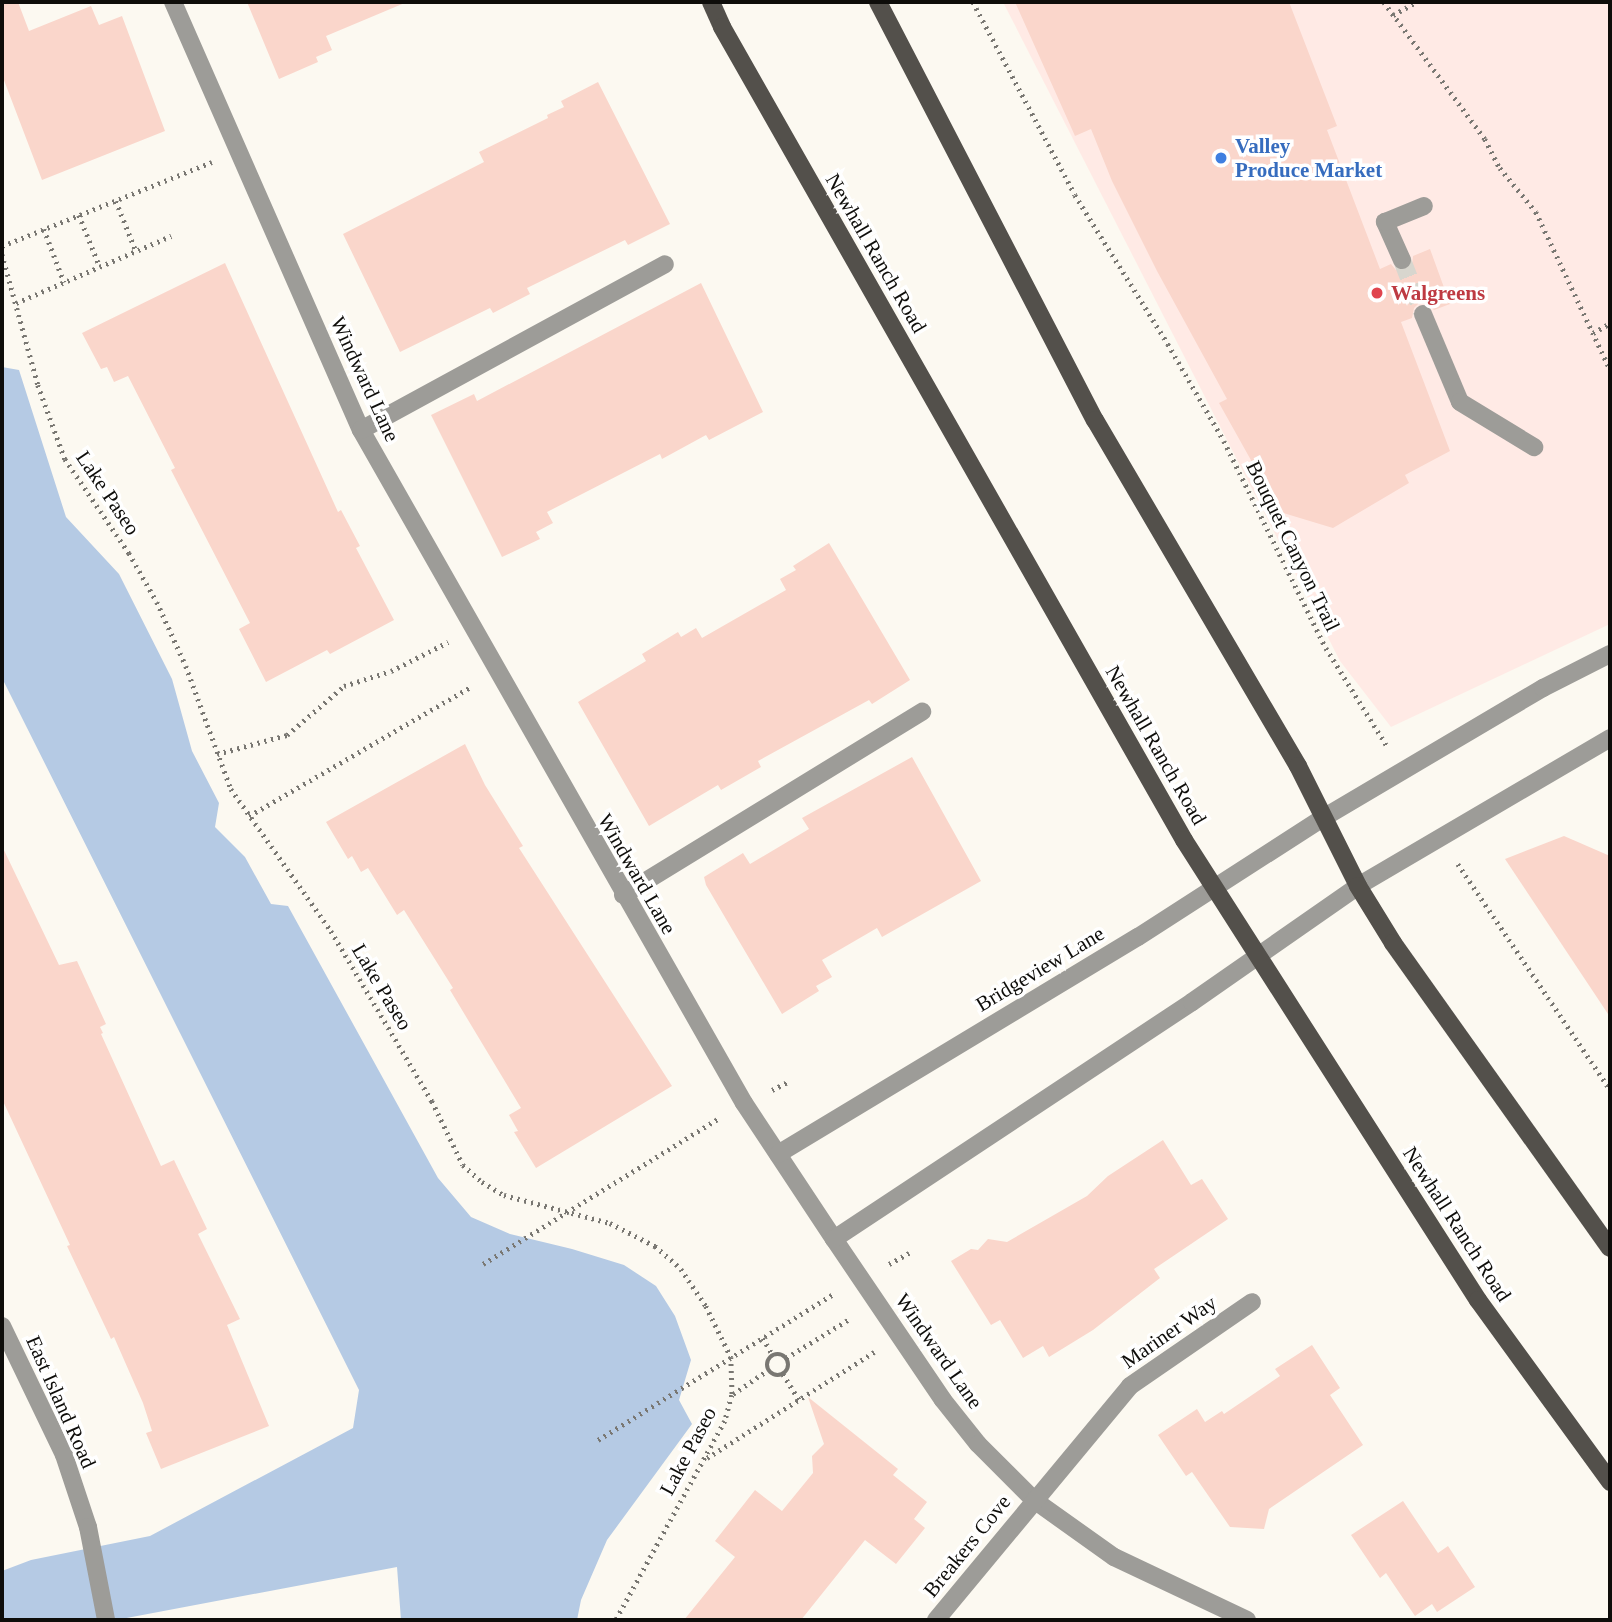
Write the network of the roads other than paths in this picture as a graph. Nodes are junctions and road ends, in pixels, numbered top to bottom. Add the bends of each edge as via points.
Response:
1 (173, 2) edge
2 (711, 2) edge
3 (878, 2) edge
4 (1424, 206) dead end
5 (1402, 260) tunnel mouth
6 (665, 264) dead end
7 (1423, 314) tunnel mouth
8 (361, 430) junction
9 (1534, 447) dead end
10 (1610, 654) edge
11 (922, 712) dead end
12 (1610, 738) edge
13 (1323, 818) junction
14 (1358, 886) junction
15 (1216, 889) junction
16 (623, 895) junction
17 (1257, 957) junction
18 (778, 1154) junction
19 (834, 1239) junction
20 (1610, 1248) edge
21 (1252, 1302) dead end
22 (2, 1326) edge
23 (1610, 1482) edge
24 (1034, 1500) junction
25 (106, 1620) edge
26 (936, 1620) edge
27 (1247, 1620) edge

1 - 8 street, Windward Lane
2 - 15 main road, Newhall Ranch Road via 1184,840
3 - 13 main road via 1095,420 1298,766
4 - 5 street via 1385,222
6 - 8 street
7 - 9 street via 1460,402
8 - 16 street, Windward Lane
10 - 13 street, Bridgeview Lane via 1543,688
11 - 16 street
12 - 14 street
13 - 14 main road
13 - 15 street, Bridgeview Lane
14 - 17 street
14 - 20 main road via 1393,943
15 - 17 main road, Newhall Ranch Road
15 - 18 street, Bridgeview Lane
16 - 18 street, Windward Lane
17 - 19 street
17 - 23 main road, Newhall Ranch Road via 1478,1300
18 - 19 street, Windward Lane
19 - 24 street, Windward Lane via 978,1444
21 - 24 street, Mariner Way via 1130,1386
22 - 25 street, East Island Road via 64,1455 88,1527
24 - 26 street, Breakers Cove
24 - 27 street, Windward Lane via 1114,1556

